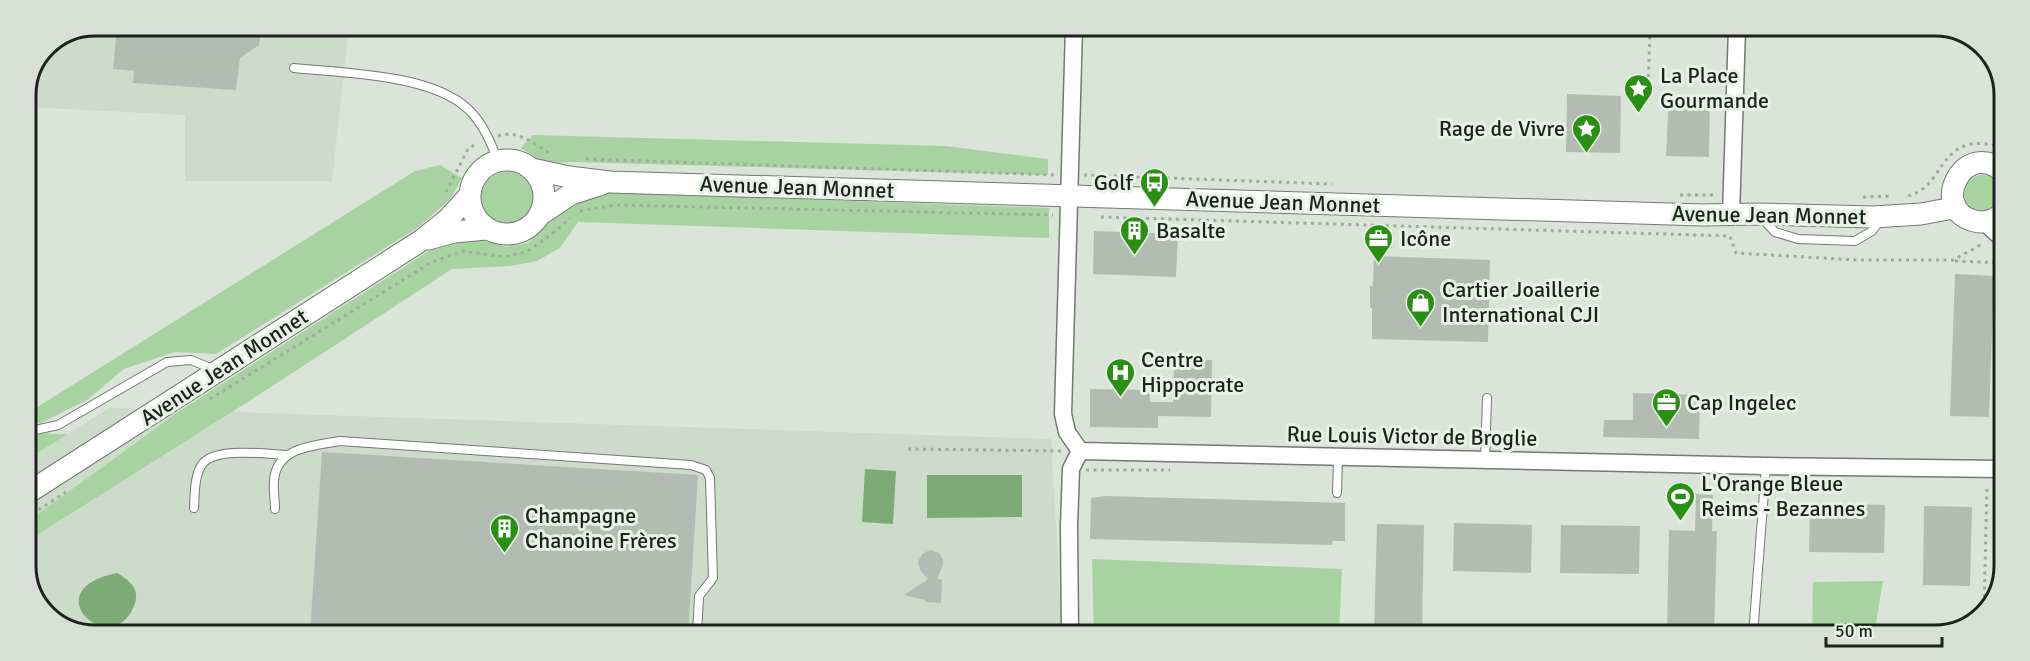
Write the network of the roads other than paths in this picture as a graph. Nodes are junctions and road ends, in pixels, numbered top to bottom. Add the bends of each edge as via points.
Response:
1 (1074, 36) edge
2 (1737, 36) edge
3 (294, 68) dead end
4 (498, 161) junction
5 (1994, 166) edge
6 (532, 169) junction
7 (610, 182) junction
8 (469, 196) junction
9 (1070, 196) junction
10 (1731, 205) junction
11 (1955, 205) junction
12 (541, 214) junction
13 (486, 229) junction
14 (1994, 232) edge
15 (422, 240) junction
16 (217, 372) junction
17 (1486, 398) dead end
18 (153, 414) junction
19 (36, 430) edge
20 (1080, 451) junction
21 (287, 455) junction
22 (1338, 457) junction
23 (1485, 460) junction
24 (1766, 466) junction
25 (1994, 469) edge
26 (36, 474) edge
27 (36, 488) edge
28 (1337, 493) dead end
29 (194, 508) dead end
30 (275, 509) dead end
31 (697, 625) edge
32 (1070, 625) edge
33 (1754, 625) edge

1 - 9 street
2 - 10 street
3 - 4 lane via 374,76 443,91 468,109 489,139
4 - 6 street via 510,160
4 - 8 street via 478,174
5 - 11 street via 1975,164 1962,171 1953,183
6 - 7 street, Avenue Jean Monnet
6 - 12 street via 544,190
7 - 9 street, Avenue Jean Monnet
7 - 12 street, Avenue Jean Monnet via 571,194
8 - 13 street via 474,215
8 - 15 street, Avenue Jean Monnet
9 - 10 street, Avenue Jean Monnet
9 - 20 street via 1063,414 1067,432
10 - 11 street, Avenue Jean Monnet via 1758,214 1883,216 1921,214
11 - 14 street via 1964,216
12 - 13 street via 528,228 511,235
13 - 15 street, Avenue Jean Monnet
15 - 16 street, Avenue Jean Monnet
16 - 18 street, Avenue Jean Monnet
16 - 19 lane via 191,360 167,362 58,425
17 - 23 lane
18 - 26 street
18 - 27 street, Avenue Jean Monnet
20 - 22 street, Rue Louis Victor de Broglie
20 - 32 street via 1071,470
21 - 29 lane via 224,453 205,460 197,478
21 - 30 lane via 279,462 274,479
21 - 31 lane via 305,447 340,441 691,465 705,470 710,478 712,578 699,596
22 - 23 street, Rue Louis Victor de Broglie
22 - 28 lane
23 - 24 street, Rue Louis Victor de Broglie
24 - 25 street, Rue Louis Victor de Broglie
24 - 33 lane

